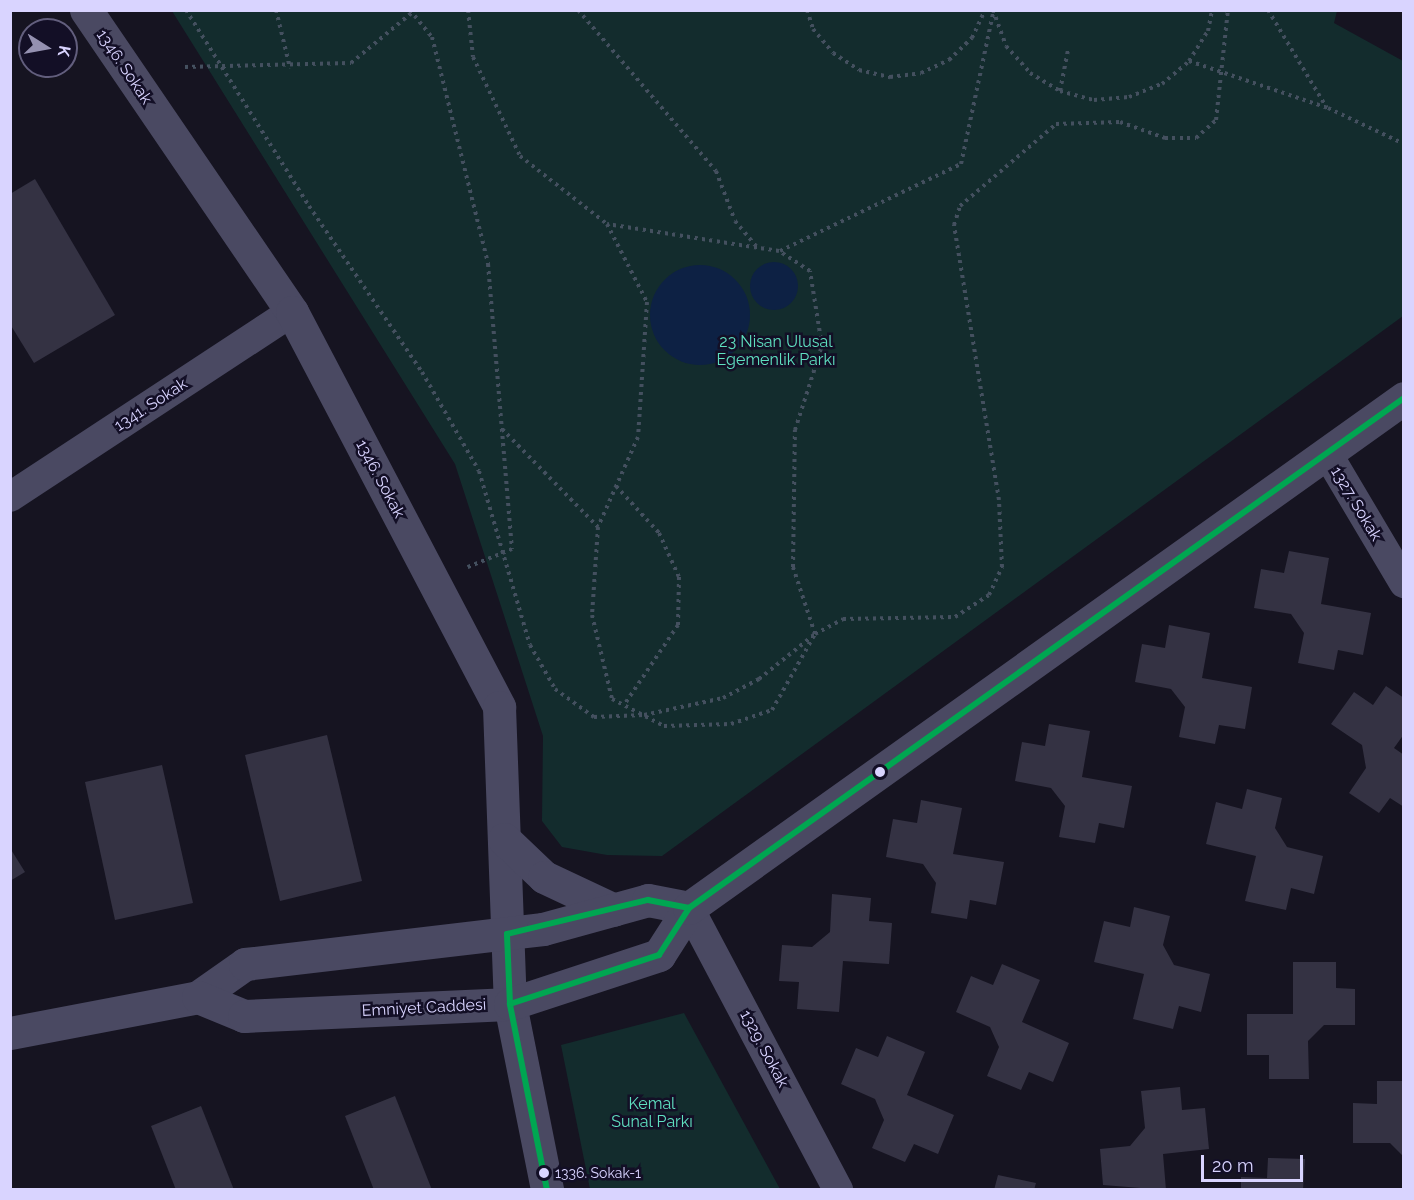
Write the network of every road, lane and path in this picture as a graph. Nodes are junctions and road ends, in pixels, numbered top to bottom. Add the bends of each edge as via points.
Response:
1 (86, 10) edge
2 (186, 10) edge
3 (276, 10) edge
4 (468, 10) edge
5 (578, 10) edge
6 (807, 10) edge
7 (985, 10) edge
8 (1212, 10) edge
9 (1228, 10) edge
10 (1268, 10) edge
11 (412, 11) edge
12 (993, 12) edge
13 (1068, 50) dead end
14 (1189, 61) junction
15 (185, 67) dead end
16 (223, 67) junction
17 (290, 68) junction
18 (1222, 72) junction
19 (1060, 92) junction
20 (1328, 108) junction
21 (1404, 144) edge
22 (607, 225) junction
23 (758, 248) junction
24 (779, 251) junction
25 (292, 312) junction
26 (1404, 398) edge
27 (502, 429) junction
28 (1328, 455) junction
29 (616, 486) junction
30 (10, 497) edge
31 (598, 527) junction
32 (504, 553) junction
33 (468, 567) dead end
34 (1404, 582) edge
35 (815, 634) junction
36 (624, 705) junction
37 (644, 715) junction
38 (504, 839) junction
39 (689, 908) junction
40 (614, 910) junction
41 (507, 934) junction
42 (198, 997) junction
43 (510, 1004) junction
44 (10, 1033) edge
45 (547, 1190) edge
46 (838, 1190) edge

1 - 25 street, 1346. Sokak
2 - 16 path
3 - 17 path
4 - 22 path via 473,57 520,156
5 - 23 path via 716,171 735,220
6 - 7 path via 813,29 833,53 859,70 890,77 921,73 949,60 972,38
8 - 14 path via 1208,31
9 - 18 path
10 - 20 path
11 - 17 path via 351,63
11 - 27 path via 432,37 488,264
12 - 19 path via 1014,55 1030,73
12 - 24 path via 961,164
13 - 19 path
14 - 18 path
14 - 19 path via 1162,84 1129,97 1094,100
15 - 16 path
16 - 17 path
16 - 32 path via 456,431 479,471
18 - 20 path
18 - 35 path via 1216,120 1196,138 1165,138 1120,122 1056,124 960,206 954,225 999,500 1002,567 988,595 955,617 843,620
20 - 21 path
22 - 23 path
22 - 29 path via 647,302 638,437
23 - 24 path
24 - 35 path via 810,271 822,346 795,430 793,567
25 - 30 street, 1341. Sokak
25 - 38 street, 1346. Sokak via 499,707
26 - 28 street, Emniyet Caddesi
27 - 31 path
27 - 32 path via 512,549
28 - 34 street, 1327. Sokak
28 - 39 street, Emniyet Caddesi
29 - 31 path
29 - 36 path via 659,533 678,577 678,625
31 - 36 path via 592,615 612,699
32 - 33 path
32 - 37 path via 530,645 555,689 594,717
35 - 37 path via 759,679 723,699
35 - 37 path via 772,710 731,724 664,726
36 - 37 path
38 - 40 street via 544,877
38 - 41 street, 1346. Sokak
39 - 40 street via 648,900
39 - 43 street, Emniyet Caddesi via 659,955
39 - 46 street, 1329. Sokak
40 - 41 street via 543,929
41 - 42 street via 245,964
41 - 43 street, 1346. Sokak
42 - 43 street, Emniyet Caddesi via 244,1016
42 - 44 street
43 - 45 street, 1346. Sokak

